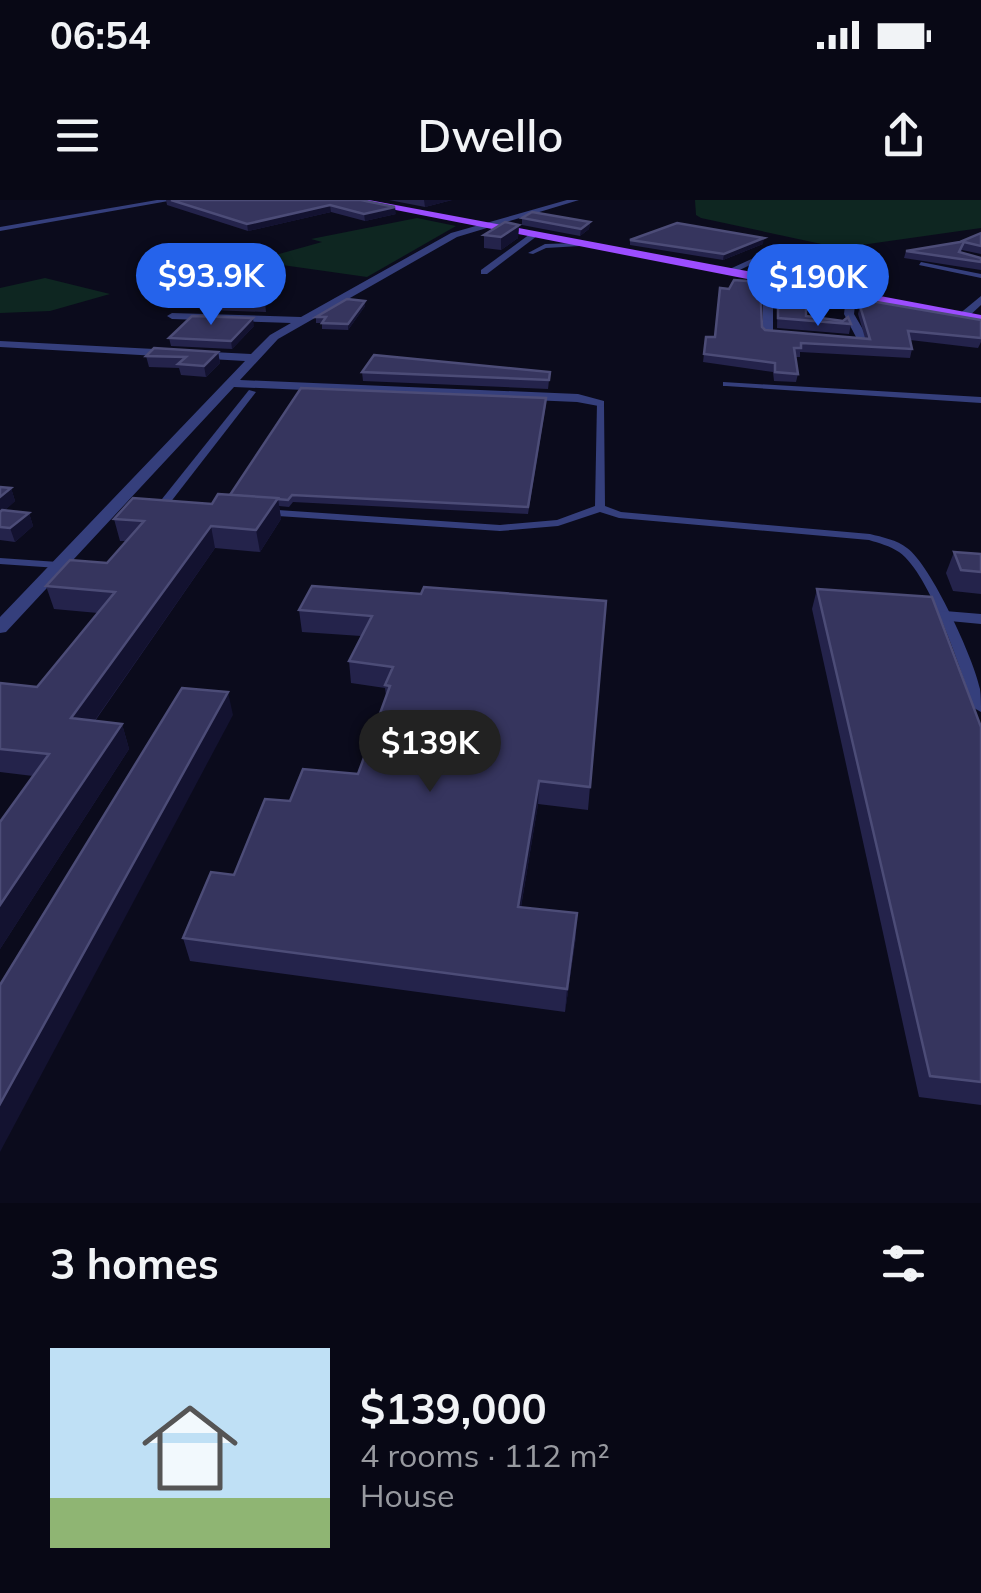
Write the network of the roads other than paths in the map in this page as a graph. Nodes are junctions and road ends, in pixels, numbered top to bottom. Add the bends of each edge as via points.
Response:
1 (170, 200) edge
2 (355, 200) edge
3 (575, 200) edge
4 (478, 226) junction
5 (0, 228) edge
6 (533, 236) junction
7 (578, 245) junction
8 (531, 253) dead end
9 (772, 253) dead end
10 (921, 264) edge
11 (484, 272) dead end
12 (726, 273) junction
13 (981, 276) edge
14 (776, 283) junction
15 (851, 297) junction
16 (981, 298) edge
17 (969, 314) edge
18 (172, 316) dead end
19 (302, 320) junction
20 (798, 338) edge
21 (818, 339) edge
22 (0, 344) edge
23 (254, 358) junction
24 (229, 383) junction
25 (726, 384) dead end
26 (252, 392) dead end
27 (981, 400) edge
28 (600, 404) joint
29 (147, 504) edge
30 (162, 506) junction
31 (182, 507) edge
32 (600, 508) junction
33 (242, 511) edge
34 (0, 561) edge
35 (58, 565) junction
36 (944, 616) junction
37 (981, 619) edge
38 (0, 628) edge
39 (981, 708) edge

1 - 5 street
2 - 4 main road
3 - 4 street
4 - 6 main road
4 - 19 street
6 - 7 main road
6 - 11 street
7 - 8 lane
7 - 12 main road
9 - 12 street
10 - 13 lane
12 - 14 main road
14 - 15 main road
14 - 20 street via 768,290 768,333
15 - 17 main road
15 - 21 street via 850,314 862,342
16 - 17 street
18 - 19 street
19 - 23 street
22 - 23 street
23 - 24 street
24 - 28 street
24 - 35 street via 125,503
25 - 27 lane
26 - 30 lane
28 - 32 lane
29 - 30 lane
30 - 31 lane
32 - 33 lane via 558,524 500,528
32 - 36 lane via 891,543 909,554
34 - 35 lane
35 - 38 street
36 - 37 street
36 - 39 lane

